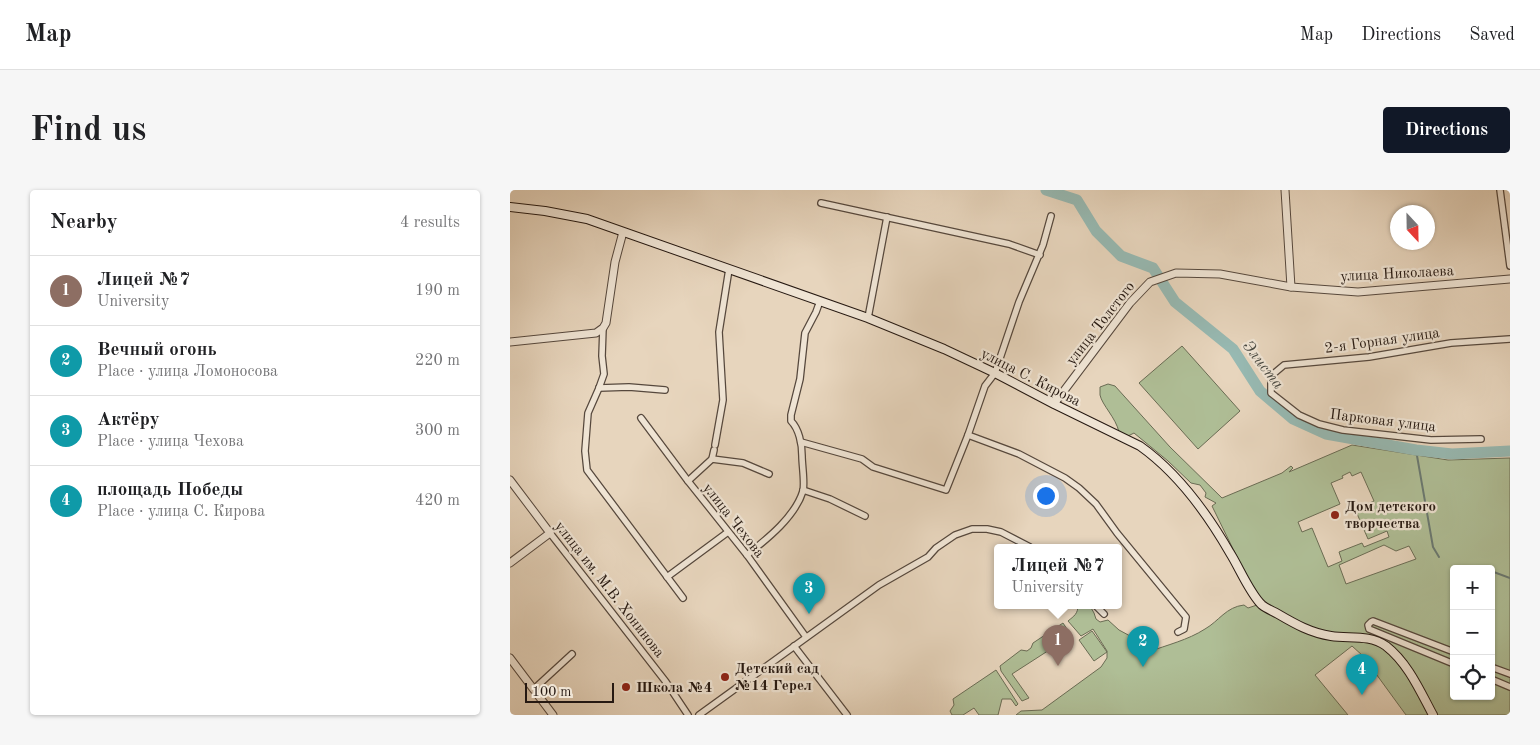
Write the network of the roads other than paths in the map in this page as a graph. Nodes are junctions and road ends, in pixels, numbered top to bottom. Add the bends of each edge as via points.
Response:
1 (1285, 190) edge
2 (1500, 190) edge
3 (821, 203) dead end
4 (510, 208) edge
5 (1051, 216) dead end
6 (887, 217) junction
7 (623, 232) junction
8 (1040, 255) junction
9 (1510, 266) edge
10 (728, 269) junction
11 (1510, 279) edge
12 (1150, 282) joint
13 (1291, 287) junction
14 (820, 301) junction
15 (868, 318) junction
16 (603, 328) junction
17 (1510, 339) edge
18 (510, 342) edge
19 (995, 373) junction
20 (1270, 384) joint
21 (599, 388) junction
22 (665, 390) dead end
23 (1054, 404) junction
24 (641, 418) dead end
25 (968, 435) junction
26 (1481, 439) dead end
27 (802, 442) junction
28 (712, 459) junction
29 (769, 474) dead end
30 (510, 480) edge
31 (688, 481) junction
32 (803, 490) junction
33 (865, 516) dead end
34 (728, 532) junction
35 (550, 534) junction
36 (1024, 544) edge
37 (747, 555) junction
38 (510, 563) edge
39 (667, 577) junction
40 (683, 598) dead end
41 (1099, 609) edge
42 (1104, 614) dead end
43 (1178, 632) dead end
44 (806, 637) junction
45 (794, 646) junction
46 (1450, 650) edge
47 (572, 654) dead end
48 (510, 658) edge
49 (1450, 662) edge
50 (1495, 668) edge
51 (1510, 674) edge
52 (1495, 681) edge
53 (1510, 687) edge
54 (534, 689) junction
55 (553, 715) edge
56 (688, 715) edge
57 (699, 715) edge
58 (847, 715) edge
59 (1432, 715) edge

1 - 13 street
2 - 9 street
3 - 6 street
4 - 7 main road, улица С. Кирова via 561,213
5 - 8 street
6 - 8 street via 1009,244
6 - 15 street
7 - 10 main road, улица С. Кирова
7 - 16 street
8 - 19 street via 1019,302
10 - 14 main road, улица С. Кирова
10 - 28 street via 720,332 722,400
11 - 13 street, улица Николаева via 1358,292
12 - 13 street, улица Николаева via 1176,273 1220,274
12 - 23 street, улица Толстого via 1130,303
14 - 15 main road, улица С. Кирова
14 - 27 street via 805,333 800,379 791,415
15 - 19 main road, улица С. Кирова
16 - 18 street via 596,333
16 - 21 street via 604,374
17 - 20 street, 2-я Горная улица via 1284,365 1271,376
19 - 23 main road, улица С. Кирова
19 - 25 street via 986,386
20 - 26 street, Парковая улица via 1271,393 1299,415 1319,424 1343,430 1431,440
21 - 22 street
21 - 39 street via 588,413 587,470
23 - 59 main road, улица С. Кирова via 1140,446 1161,462 1205,513 1261,604 1308,630 1332,637 1368,638 1384,645 1410,673
24 - 31 street, улица Чехова
25 - 27 street via 946,490
25 - 43 street via 1018,454 1065,478 1086,494 1186,617 1184,629
27 - 32 street
28 - 29 street via 743,463
28 - 31 street
30 - 35 street, улица им. М.В. Хонинова
31 - 34 street, улица Чехова
32 - 33 street via 830,498
32 - 37 street via 791,514
34 - 37 street, улица Чехова
34 - 39 street
35 - 38 street
35 - 56 street, улица им. М.В. Хонинова via 666,682
36 - 44 street via 987,529 961,532
37 - 44 street, улица Чехова
39 - 40 street
41 - 42 street
44 - 45 street
45 - 57 street
45 - 58 street
46 - 49 street via 1374,621 1368,625 1369,629
47 - 54 street
48 - 54 street
50 - 51 street
52 - 53 street
54 - 55 street

